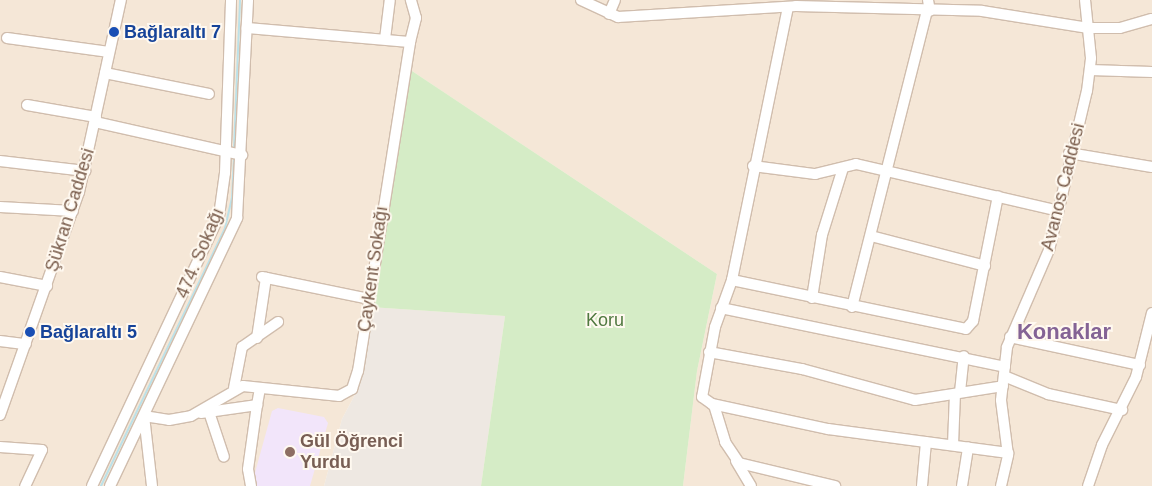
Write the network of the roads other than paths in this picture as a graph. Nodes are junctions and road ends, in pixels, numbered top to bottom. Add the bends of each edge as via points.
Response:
1 (121, 0) edge
2 (231, 0) edge
3 (248, 0) edge
4 (390, 0) edge
5 (411, 0) edge
6 (581, 0) edge
7 (615, 0) edge
8 (928, 0) edge
9 (1085, 0) edge
10 (764, 4) edge
11 (788, 7) junction
12 (928, 11) junction
13 (609, 14) junction
14 (1152, 19) edge
15 (247, 28) junction
16 (1088, 28) junction
17 (7, 38) dead end
18 (385, 39) junction
19 (410, 42) junction
20 (110, 52) junction
21 (1090, 70) junction
22 (1152, 72) edge
23 (105, 73) junction
24 (209, 94) dead end
25 (27, 105) dead end
26 (95, 119) junction
27 (1069, 153) junction
28 (234, 154) junction
29 (0, 161) edge
30 (753, 166) junction
31 (1152, 167) edge
32 (843, 168) junction
33 (885, 170) junction
34 (85, 171) junction
35 (998, 196) junction
36 (0, 207) edge
37 (73, 211) junction
38 (1059, 211) junction
39 (871, 236) junction
40 (985, 266) junction
41 (0, 277) edge
42 (732, 280) junction
43 (47, 286) junction
44 (812, 298) junction
45 (369, 299) junction
46 (852, 307) junction
47 (721, 308) junction
48 (1152, 313) edge
49 (278, 322) dead end
50 (1010, 337) junction
51 (257, 338) junction
52 (0, 341) edge
53 (26, 344) junction
54 (709, 352) junction
55 (964, 356) junction
56 (1140, 364) junction
57 (1004, 376) junction
58 (234, 388) junction
59 (260, 388) junction
60 (958, 393) junction
61 (714, 404) junction
62 (257, 405) junction
63 (1122, 410) junction
64 (209, 412) junction
65 (198, 414) junction
66 (0, 415) edge
67 (144, 416) junction
68 (926, 442) junction
69 (953, 446) junction
70 (0, 447) edge
71 (968, 447) junction
72 (1008, 453) junction
73 (224, 457) dead end
74 (736, 460) junction
75 (25, 486) edge
76 (92, 486) edge
77 (110, 486) edge
78 (152, 486) edge
79 (251, 486) edge
80 (751, 486) edge
81 (835, 486) edge
82 (922, 486) edge
83 (962, 486) edge
84 (1001, 486) edge
85 (1088, 486) edge

1 - 20 street, Şükran Caddesi
2 - 28 street, 474. Sokağı
3 - 15 street, 474. Sokağı
4 - 18 street
5 - 19 street, Çaykent Sokağı via 416,18
6 - 13 street
7 - 13 street
8 - 12 street
9 - 16 street, Avanos Caddesi
10 - 11 street
10 - 13 street via 618,17
11 - 12 street
11 - 30 street via 779,64
12 - 16 street via 998,13
12 - 33 street
14 - 16 street via 1120,28
15 - 18 street
15 - 28 street, 474. Sokağı
16 - 21 street, Avanos Caddesi
17 - 20 street
18 - 19 street
19 - 45 street, Çaykent Sokağı
20 - 23 street, Şükran Caddesi
21 - 22 street
21 - 27 street, Avanos Caddesi
23 - 24 street
23 - 26 street, Şükran Caddesi
25 - 26 street
26 - 28 street
26 - 34 street, Şükran Caddesi
27 - 31 street
27 - 38 street, Avanos Caddesi
28 - 67 street, 474. Sokağı via 235,224
28 - 76 street, 474. Sokağı via 216,224
29 - 34 street
30 - 32 street via 814,174
30 - 42 street
32 - 33 street via 856,164
32 - 44 street via 822,235
33 - 35 street
33 - 39 street
34 - 37 street, Şükran Caddesi
35 - 38 street
35 - 40 street
36 - 37 street
37 - 43 street, Şükran Caddesi
38 - 50 street, Avanos Caddesi via 1045,261
39 - 40 street
39 - 46 street
40 - 46 street via 973,321 966,329
41 - 43 street
42 - 44 street
42 - 47 street
43 - 53 street, Şükran Caddesi
44 - 46 street
45 - 51 street via 264,278
45 - 59 street, Çaykent Sokağı via 358,371 349,392 336,396
47 - 54 street
47 - 55 street
48 - 56 street
49 - 51 street
50 - 56 street
50 - 57 street, Avanos Caddesi
51 - 58 street via 238,354
52 - 53 street
53 - 66 street, Şükran Caddesi
54 - 60 street via 802,369 907,399 932,401
54 - 61 street via 702,394
55 - 57 street
55 - 60 street
56 - 63 street
57 - 60 street
57 - 63 street via 1048,394
57 - 72 street, Avanos Caddesi
58 - 59 street, Çaykent Sokağı
58 - 65 street
59 - 62 street
60 - 69 street
61 - 68 street via 854,433
61 - 74 street
62 - 64 street
62 - 79 street via 248,469
63 - 85 street via 1102,445
64 - 65 street
64 - 73 street
65 - 67 street via 169,420
67 - 77 street, 474. Sokağı
67 - 78 street
68 - 69 street
68 - 82 street
69 - 71 street
70 - 75 street via 42,450
71 - 72 street
71 - 83 street
72 - 84 street, Avanos Caddesi
74 - 80 street
74 - 81 street via 747,467

